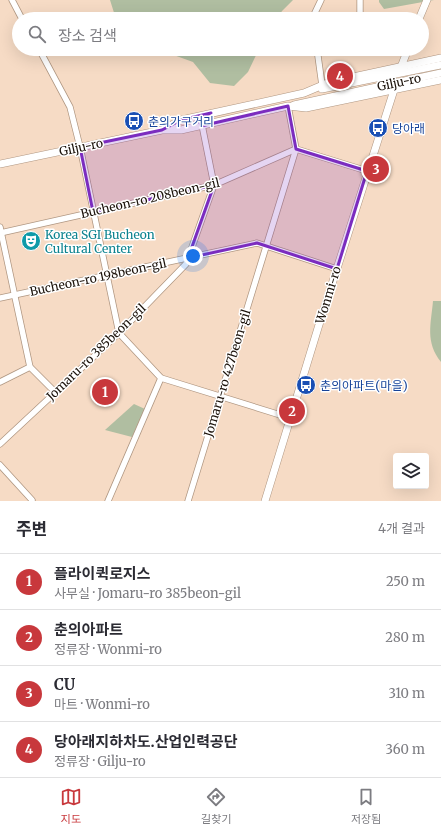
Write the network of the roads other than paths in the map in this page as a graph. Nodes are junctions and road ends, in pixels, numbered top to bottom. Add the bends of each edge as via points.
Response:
1 (12, 0) edge
2 (321, 0) edge
3 (360, 0) edge
4 (427, 0) edge
5 (18, 12) edge
6 (314, 12) edge
7 (360, 12) edge
8 (422, 12) edge
9 (42, 56) edge
10 (318, 56) edge
11 (405, 56) edge
12 (441, 58) edge
13 (441, 65) edge
14 (401, 67) junction
15 (441, 72) edge
16 (441, 80) edge
17 (322, 85) junction
18 (394, 90) junction
19 (304, 93) junction
20 (381, 93) junction
21 (390, 104) junction
22 (288, 106) junction
23 (211, 113) junction
24 (212, 123) junction
25 (202, 125) junction
26 (162, 130) junction
27 (80, 147) junction
28 (296, 149) junction
29 (0, 164) edge
30 (368, 171) junction
31 (214, 185) junction
32 (93, 212) junction
33 (0, 231) edge
34 (266, 245) junction
35 (188, 258) junction
36 (337, 269) junction
37 (107, 275) junction
38 (15, 295) junction
39 (0, 298) edge
40 (119, 333) junction
41 (30, 367) junction
42 (161, 378) junction
43 (0, 382) edge
44 (55, 392) junction
45 (220, 397) junction
46 (290, 418) junction
47 (0, 444) edge
48 (0, 465) edge
49 (33, 501) edge
50 (108, 501) edge
51 (188, 501) edge
52 (265, 501) edge

1 - 5 street
2 - 6 street
3 - 7 street
4 - 8 street
9 - 27 street via 70,106
10 - 17 street
11 - 14 street
12 - 14 street, Gilju-ro
13 - 19 street, Gilju-ro
14 - 17 street, Gilju-ro
15 - 22 street, Gilju-ro
16 - 18 street, Gilju-ro
17 - 19 street, Gilju-ro
18 - 20 street, Gilju-ro
18 - 21 street, Wonmi-ro
19 - 23 street, Gilju-ro
20 - 21 street
20 - 22 street, Gilju-ro via 306,108
21 - 30 street, Wonmi-ro
22 - 24 street, Gilju-ro
22 - 28 street
23 - 24 street via 205,120
23 - 26 street, Gilju-ro via 181,120
24 - 25 street, Gilju-ro
25 - 26 street, Gilju-ro via 181,130
25 - 31 street
26 - 27 street, Gilju-ro
27 - 29 street, Gilju-ro
27 - 32 street
28 - 30 street
28 - 31 street, Bucheon-ro 208beon-gil
28 - 34 street, Jomaru-ro 427beon-gil
30 - 36 street, Wonmi-ro
31 - 32 street, Bucheon-ro 208beon-gil
31 - 35 street, Jomaru-ro 385beon-gil
32 - 33 street, Bucheon-ro 208beon-gil
32 - 37 street
33 - 38 street
34 - 35 street, Bucheon-ro 198beon-gil via 257,243
34 - 36 street, Bucheon-ro 198beon-gil
34 - 45 street, Jomaru-ro 427beon-gil
35 - 37 street, Bucheon-ro 198beon-gil
35 - 40 street, Jomaru-ro 385beon-gil via 186,264
36 - 46 street, Wonmi-ro
37 - 38 street, Bucheon-ro 198beon-gil
37 - 40 street
38 - 39 street, Bucheon-ro 198beon-gil
38 - 41 street
40 - 42 street
40 - 44 street, Jomaru-ro 385beon-gil
41 - 43 street
41 - 44 street
42 - 45 street
42 - 50 street
44 - 47 street, Jomaru-ro 385beon-gil
45 - 46 street
45 - 51 street, Jomaru-ro 427beon-gil
46 - 52 street, Wonmi-ro
48 - 49 street

